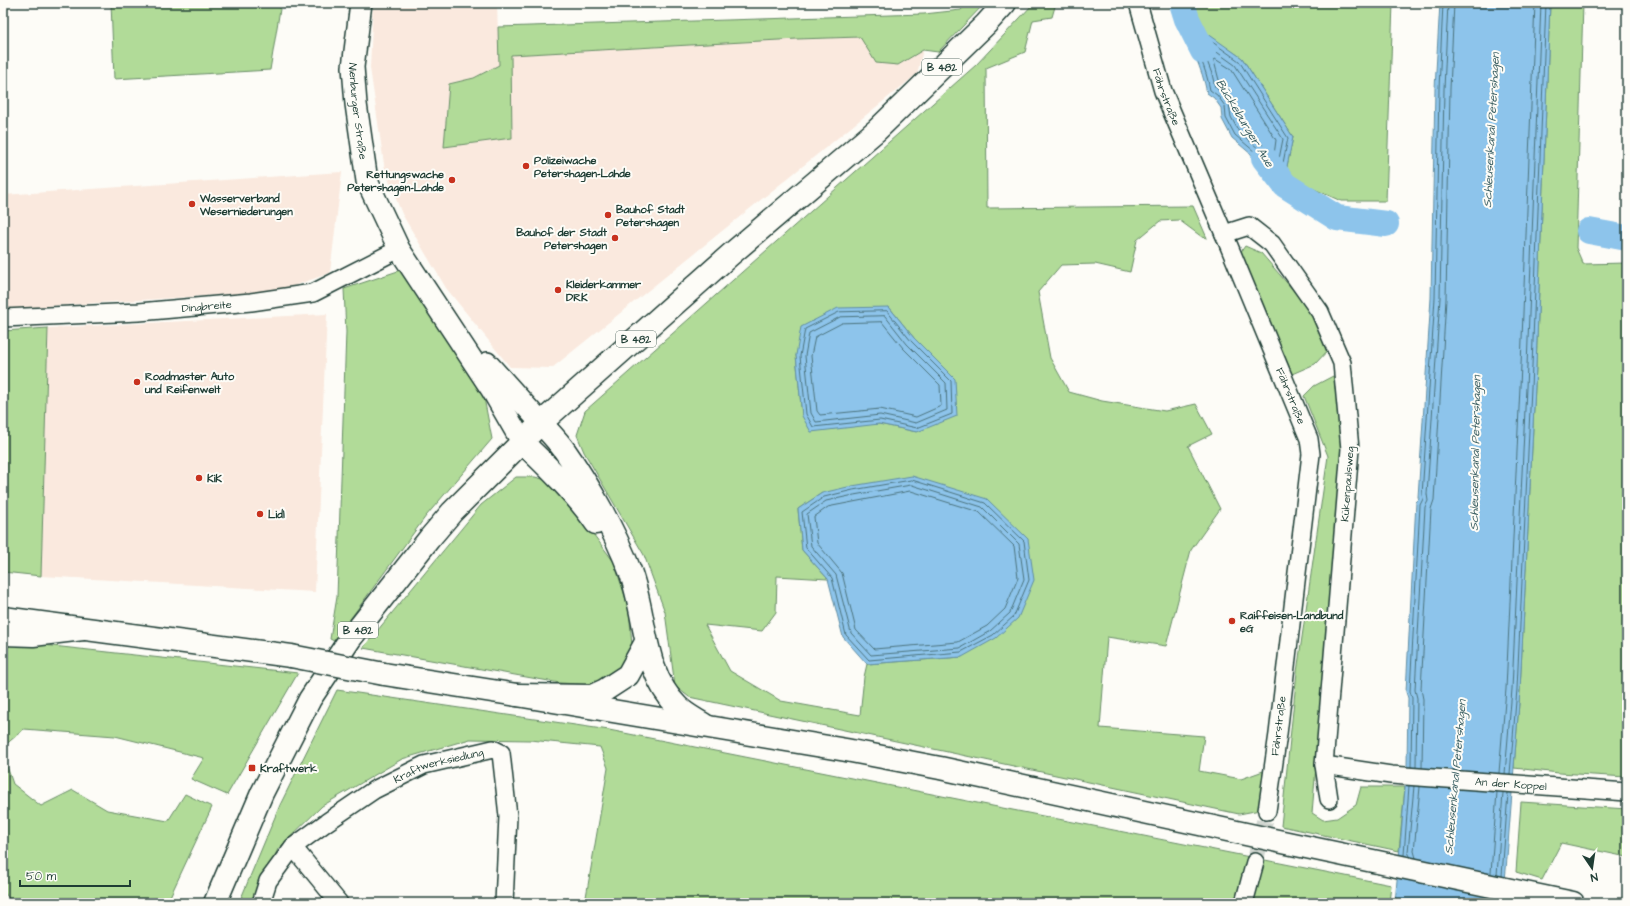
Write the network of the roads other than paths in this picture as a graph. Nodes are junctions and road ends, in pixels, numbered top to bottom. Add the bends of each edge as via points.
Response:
1 (361, 3) edge
2 (1005, 3) edge
3 (1138, 3) edge
4 (1224, 234) junction
5 (399, 249) junction
6 (417, 278) junction
7 (3, 318) edge
8 (541, 423) junction
9 (522, 442) junction
10 (630, 572) junction
11 (3, 618) edge
12 (83, 628) junction
13 (3, 634) edge
14 (646, 642) junction
15 (517, 695) junction
16 (706, 726) junction
17 (1324, 765) junction
18 (1627, 792) edge
19 (1330, 799) dead end
20 (1267, 811) tunnel mouth
21 (293, 847) junction
22 (1255, 862) tunnel mouth
23 (1566, 902) edge
24 (215, 903) edge
25 (261, 903) edge
26 (339, 903) edge
27 (504, 903) edge
28 (1244, 903) edge

1 - 5 street, Nienburger Straße via 353,67 367,181
2 - 8 main road, B 482 via 877,130 730,255
3 - 4 street, Fährstraße via 1163,91
4 - 17 street, Kükenpaulsweg via 1249,226 1272,244 1320,312 1342,363 1350,448
4 - 20 street, Fährstraße via 1309,439 1311,454
5 - 6 street, Nienburger Straße
5 - 7 street, Dingbreite via 313,293 251,302 140,312
6 - 8 street, Nienburger Straße
6 - 9 street, Nienburger Straße via 492,390
8 - 9 main road, B 482
8 - 10 main road via 565,450 600,508
9 - 10 main road via 589,513
9 - 24 main road, B 482 via 428,539 350,639 310,699 262,793
10 - 14 main road
11 - 12 main road
12 - 13 main road via 33,634
12 - 15 main road, bridge via 291,656
14 - 15 main road via 628,675 592,696
14 - 16 main road via 667,695 679,708
15 - 16 main road
16 - 23 main road via 940,768
17 - 18 street, An der Koppel via 1391,776
17 - 19 street, Kükenpaulsweg
21 - 25 street, Kraftwerksiedlung via 268,881
21 - 26 street
21 - 27 street, Kraftwerksiedlung via 374,790 424,766 493,749 501,753 508,816
22 - 28 street

